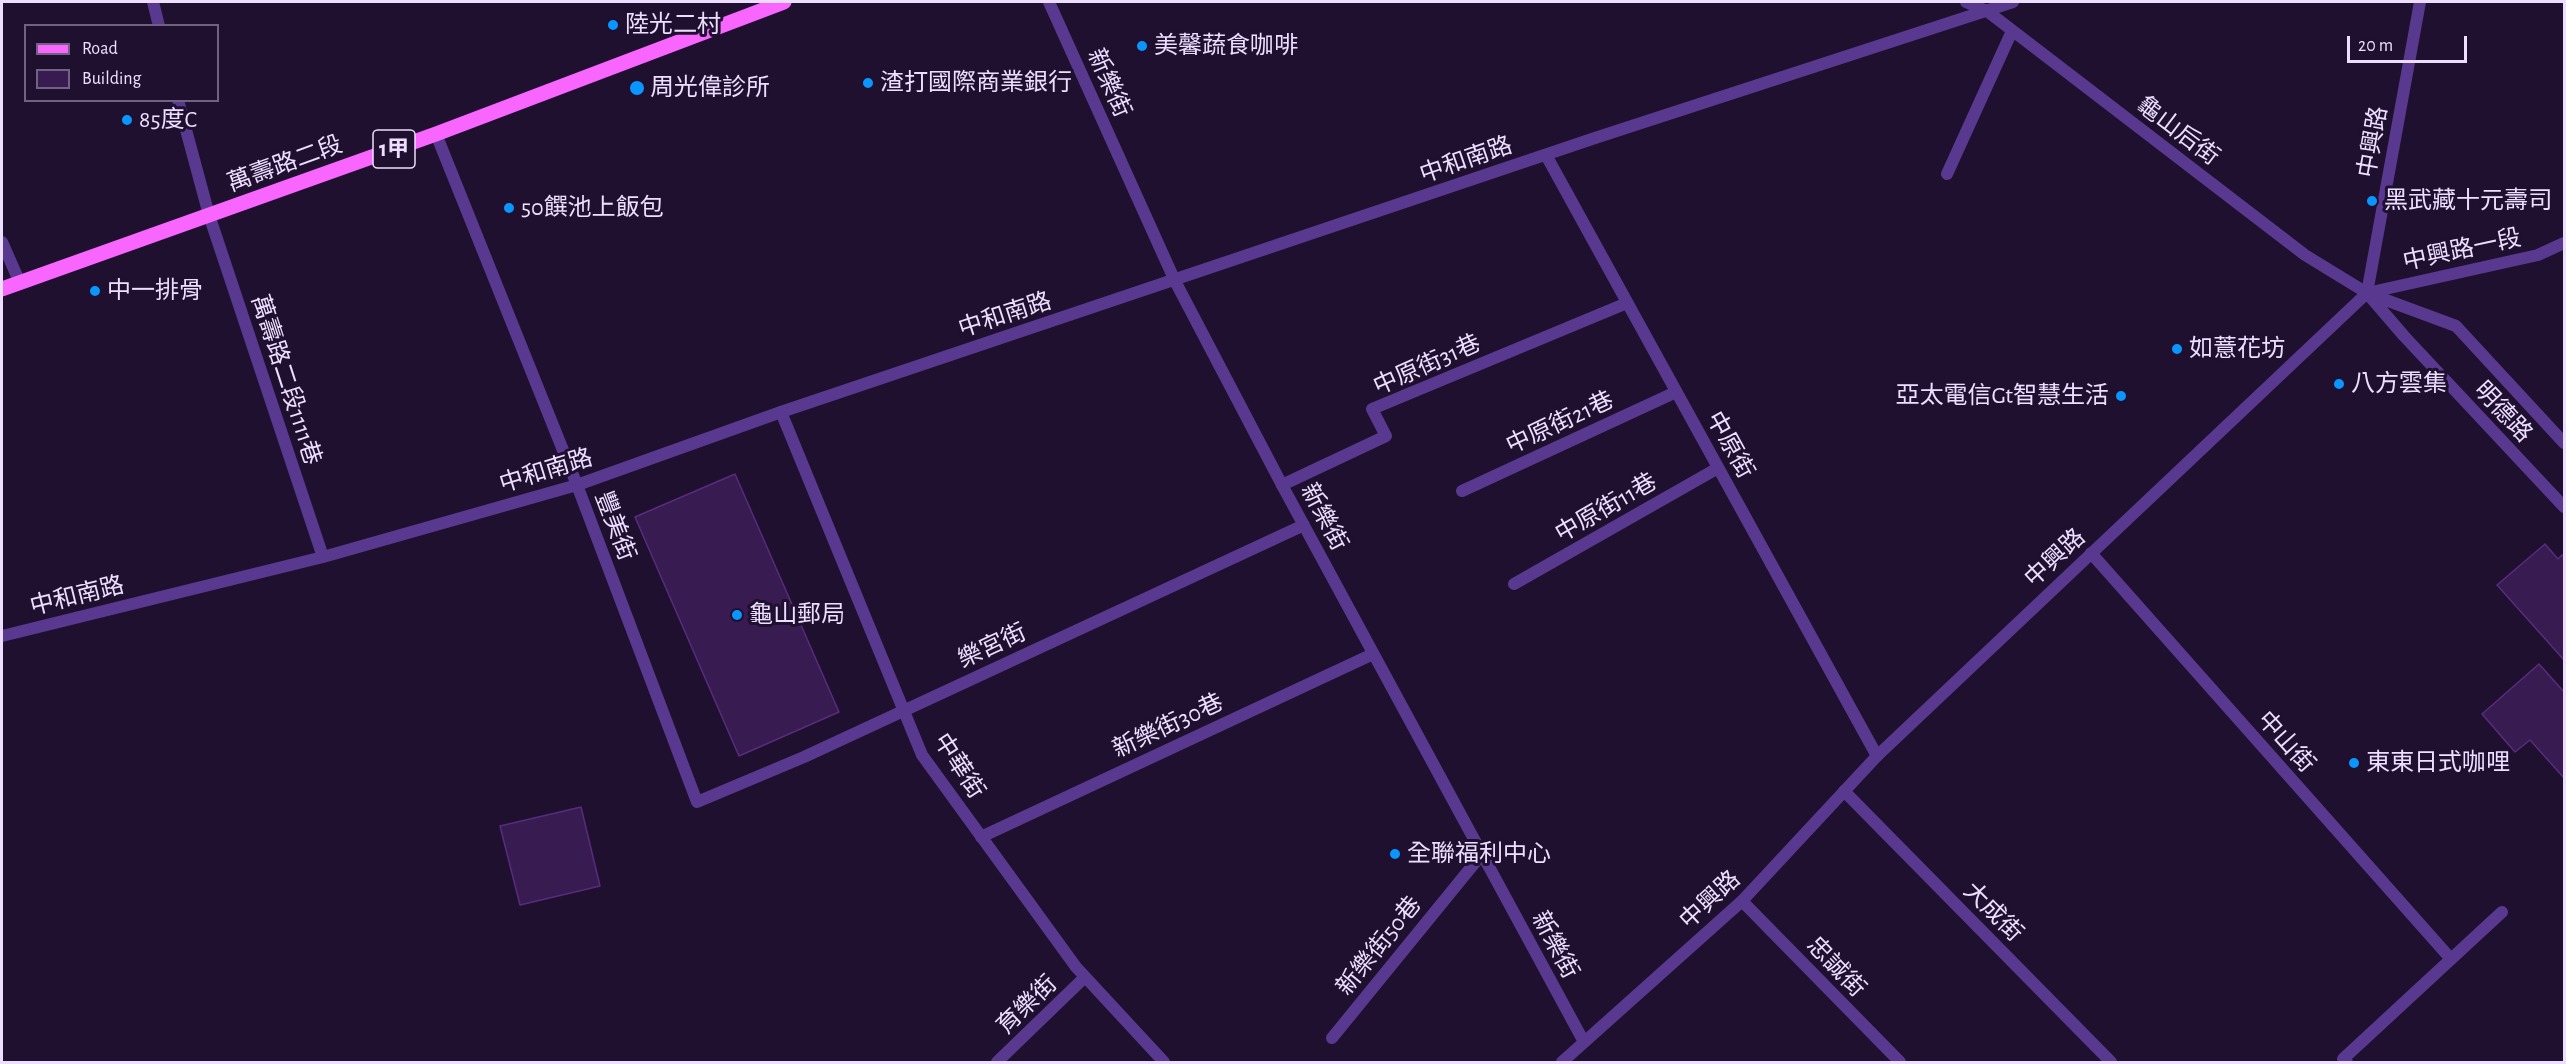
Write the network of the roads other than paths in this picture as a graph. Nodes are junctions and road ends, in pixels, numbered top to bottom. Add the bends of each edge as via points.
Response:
1 (153, 2) edge
2 (784, 2) edge
3 (1049, 2) edge
4 (1966, 2) edge
5 (2013, 2) edge
6 (2420, 2) edge
7 (1987, 11) junction
8 (158, 24) edge
9 (2012, 31) junction
10 (179, 102) edge
11 (435, 134) junction
12 (1546, 155) junction
13 (1947, 174) dead end
14 (209, 215) junction
15 (2, 243) edge
16 (2565, 243) edge
17 (1175, 281) junction
18 (20, 283) junction
19 (2, 289) edge
20 (2367, 292) junction
21 (1627, 303) junction
22 (1676, 392) junction
23 (781, 412) junction
24 (2565, 443) edge
25 (1718, 468) junction
26 (577, 486) junction
27 (1282, 486) junction
28 (1462, 492) dead end
29 (2565, 507) edge
30 (1304, 525) junction
31 (2091, 553) junction
32 (323, 557) junction
33 (1514, 584) dead end
34 (2, 636) edge
35 (1373, 654) junction
36 (904, 710) junction
37 (1877, 756) junction
38 (1844, 791) junction
39 (698, 802) joint
40 (981, 837) junction
41 (1482, 854) junction
42 (1742, 901) junction
43 (2502, 912) dead end
44 (2451, 959) junction
45 (1085, 977) junction
46 (1332, 1038) dead end
47 (1584, 1042) junction
48 (997, 1062) edge
49 (1164, 1062) edge
50 (1562, 1062) edge
51 (1900, 1062) edge
52 (2111, 1062) edge
53 (2347, 1062) edge

1 - 8 street
2 - 11 main road, 萬壽路二段 / 1甲
3 - 17 street, 新樂街
4 - 7 street, 龜山后街
5 - 7 street, 中和南路
6 - 20 street, 中興路
7 - 9 street, 龜山后街
7 - 12 street, 中和南路
9 - 13 street
9 - 20 street, 龜山后街 via 2305,255
10 - 14 street, 萬壽路二段1111巷
11 - 14 main road, 萬壽路二段 / 1甲
11 - 26 street, 豐美街
12 - 17 street, 中和南路
12 - 21 street, 中原街
14 - 18 main road, 萬壽路二段 / 1甲
14 - 32 street, 萬壽路二段1111巷
15 - 18 street
16 - 20 street, 中興路一段 via 2538,255
17 - 23 street, 中和南路
17 - 27 street, 新樂街
18 - 19 main road, 萬壽路二段 / 1甲
20 - 24 street, 明德路 via 2456,327
20 - 29 street, 明德路 via 2403,336
20 - 31 street, 中興路
21 - 22 street, 中原街
21 - 27 street, 中原街31巷 via 1372,409 1386,436
22 - 25 street, 中原街
22 - 28 street, 中原街21巷
23 - 26 street, 中和南路
23 - 36 street, 中華街
25 - 33 street, 中原街11巷
25 - 37 street, 中原街
26 - 32 street, 中和南路
26 - 39 street, 豐美街
27 - 30 street, 新樂街
30 - 35 street, 新樂街
30 - 36 street, 樂宮街
31 - 37 street, 中興路
31 - 44 street, 中山街
32 - 34 street, 中和南路
35 - 40 street, 新樂街30巷
35 - 41 street, 新樂街
36 - 39 street, 樂宮街
36 - 40 street, 中華街 via 922,755
37 - 38 street, 中興路
38 - 42 street, 中興路
38 - 52 street, 大成街
40 - 45 street, 中華街
41 - 46 street, 新樂街50巷
41 - 47 street, 新樂街
42 - 47 street, 中興路
42 - 51 street, 忠誠街
43 - 44 street
44 - 53 street via 2343,1059
45 - 48 street, 育樂街
45 - 49 street, 中華街
47 - 50 street, 中興路

